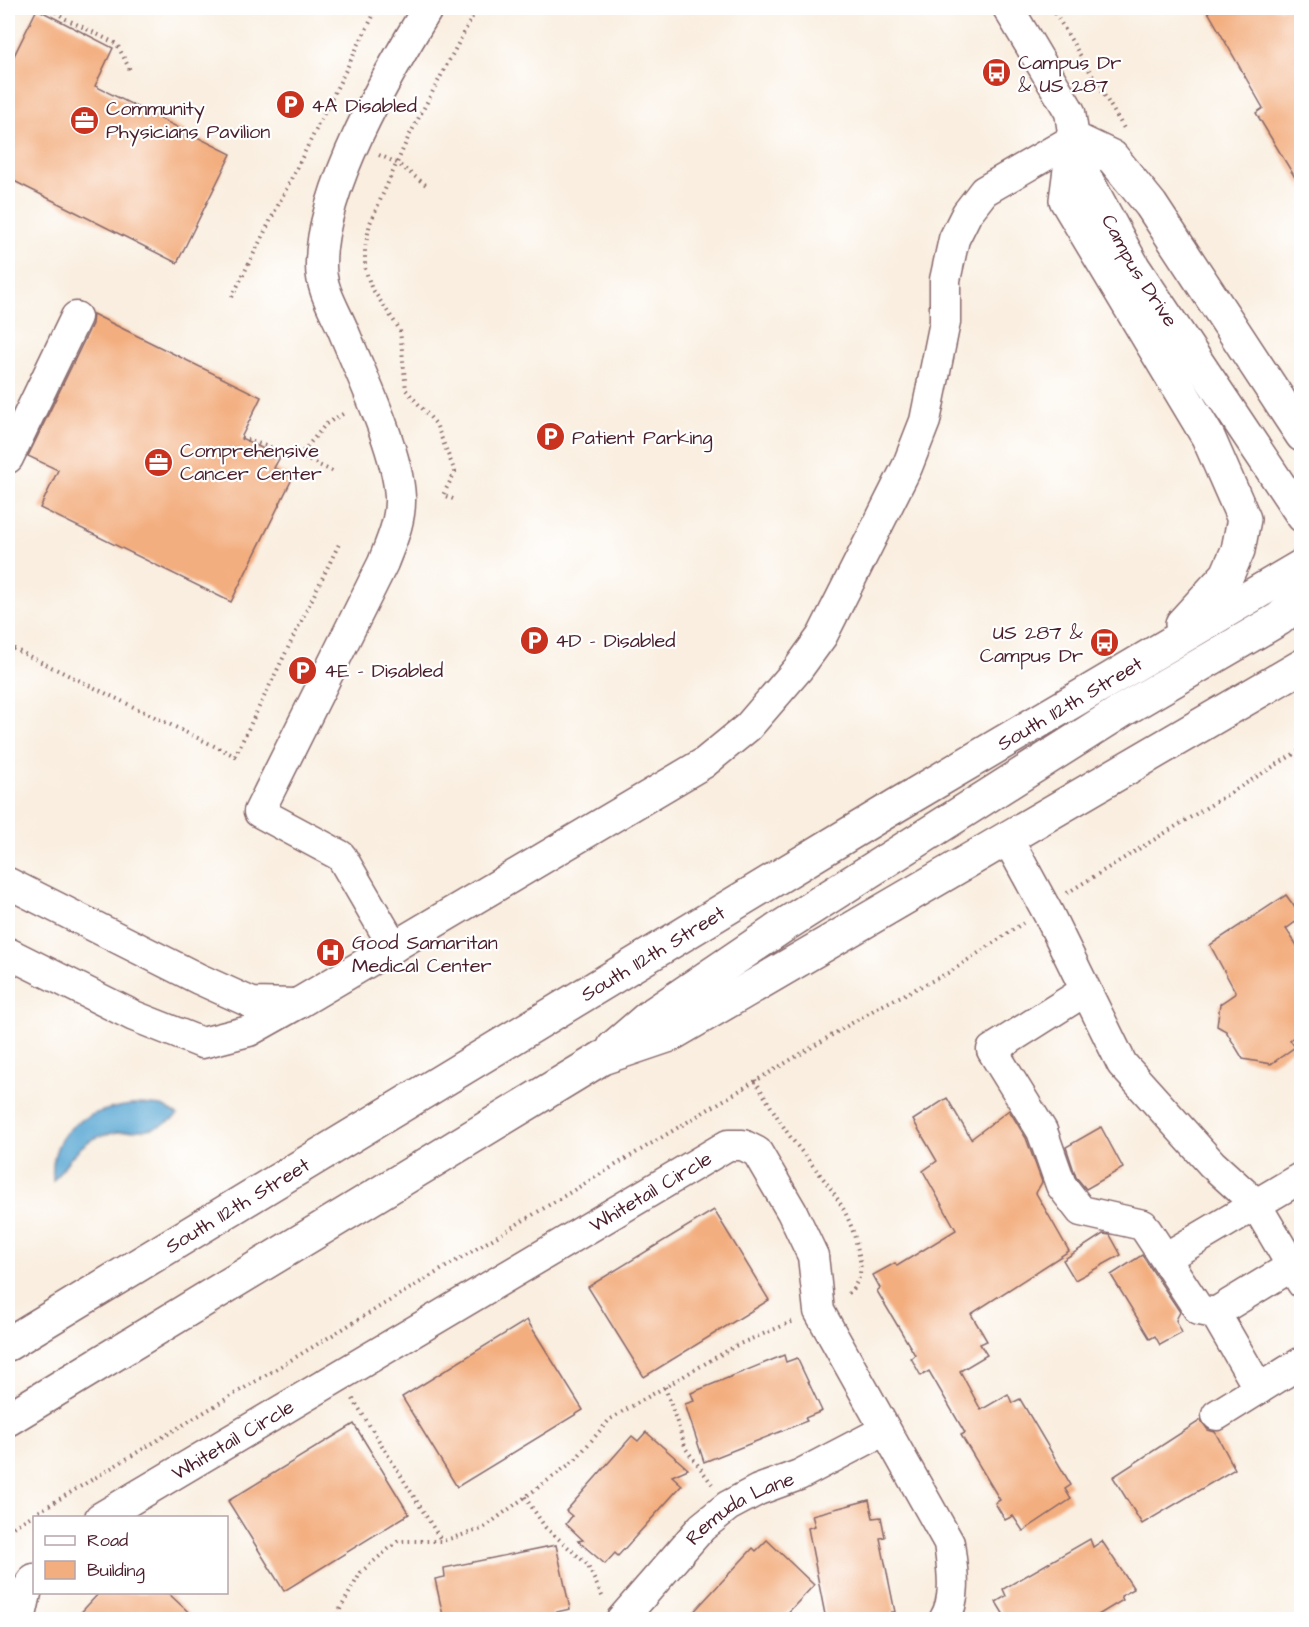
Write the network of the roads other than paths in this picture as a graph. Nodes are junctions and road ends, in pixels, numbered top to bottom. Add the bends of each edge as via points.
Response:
1 (428, 8) edge
2 (1008, 8) edge
3 (1074, 139) junction
4 (76, 317) dead end
5 (1302, 435) edge
6 (8, 458) edge
7 (1302, 517) edge
8 (1302, 566) edge
9 (1302, 599) edge
10 (1155, 652) junction
11 (1302, 666) edge
12 (1007, 838) junction
13 (8, 882) edge
14 (394, 947) junction
15 (8, 953) edge
16 (1085, 991) junction
17 (297, 1004) junction
18 (602, 1058) junction
19 (1302, 1177) edge
20 (1256, 1205) junction
21 (1167, 1257) junction
22 (1298, 1270) edge
23 (1215, 1313) junction
24 (8, 1344) edge
25 (1302, 1362) edge
26 (1259, 1389) junction
27 (1217, 1415) dead end
28 (8, 1419) edge
29 (885, 1430) junction
30 (103, 1516) edge
31 (33, 1580) edge
32 (613, 1611) edge
33 (20, 1620) edge
34 (944, 1620) edge

1 - 14 street via 367,118 339,180 325,223 321,267 326,296 381,423 400,497 397,528 259,812 341,856
2 - 3 street, Campus Drive via 1070,112
3 - 5 main road via 1112,157 1151,205
3 - 7 street, Campus Drive via 1086,176 1135,267
3 - 10 main road via 1066,200 1208,437 1244,519 1238,550 1227,575
3 - 14 street via 984,191 967,213 954,239 945,280 945,322 925,421 841,600 822,636 791,677 748,728 704,763
4 - 6 street
8 - 10 main road, South 112th Street
9 - 18 main road via 1279,619 1123,710 783,926 649,1017
10 - 24 main road, South 112th Street
11 - 12 main road
12 - 16 street
12 - 18 main road via 670,1035
13 - 17 street via 252,1003
14 - 17 street
15 - 17 street via 134,1016 202,1043 249,1031
16 - 20 street via 1122,1064 1212,1164
16 - 21 street via 992,1050 1042,1131 1061,1185 1080,1211 1143,1225
18 - 28 main road
19 - 20 street
20 - 21 street
20 - 22 street
21 - 23 street via 1199,1310
22 - 23 street
23 - 26 street
25 - 26 street
26 - 27 street
29 - 30 street, Whitetail Circle via 819,1311 813,1256 792,1212 757,1152 743,1145 728,1145
29 - 32 street, Remuda Lane via 799,1475 728,1506
29 - 34 street, Whitetail Circle via 949,1543 953,1579 949,1612
31 - 33 street

